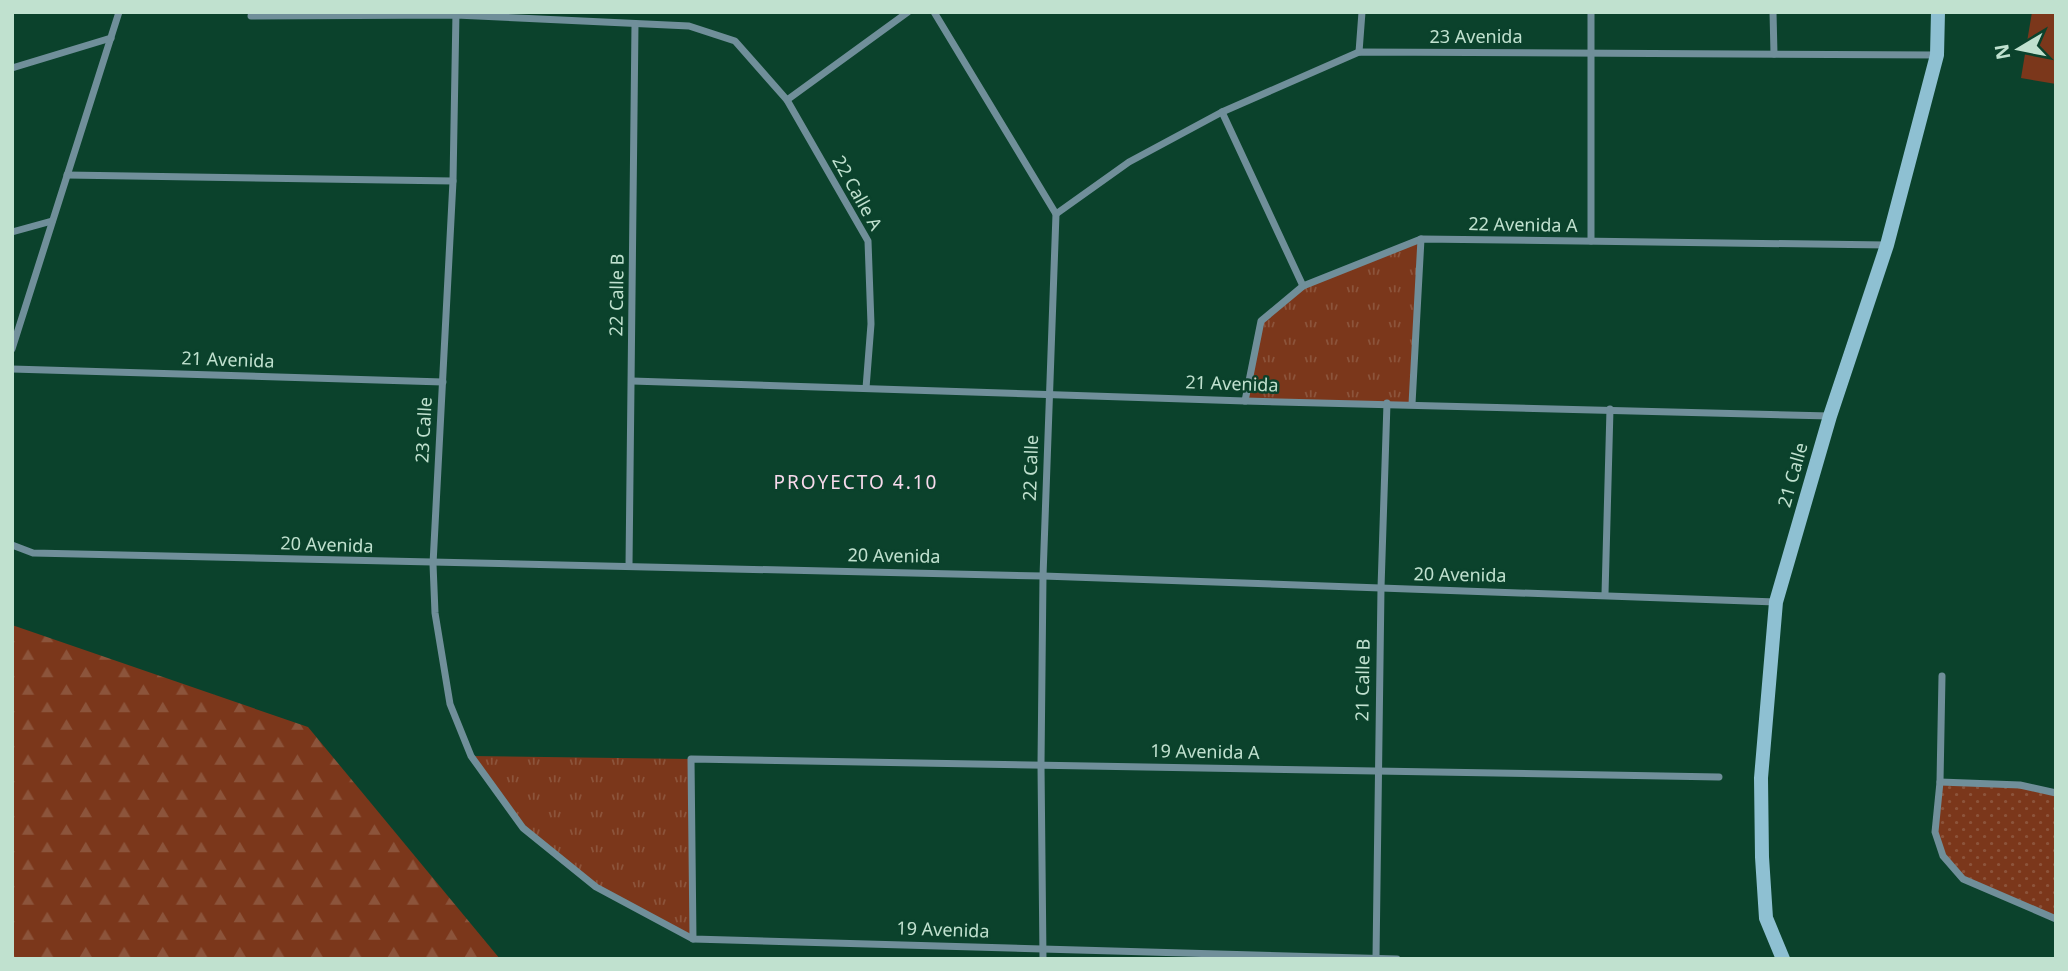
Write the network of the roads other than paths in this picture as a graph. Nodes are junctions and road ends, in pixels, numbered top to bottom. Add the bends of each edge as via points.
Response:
1 (120, 12) edge
2 (908, 12) edge
3 (934, 12) edge
4 (1362, 12) edge
5 (1591, 12) edge
6 (1773, 12) edge
7 (1938, 12) edge
8 (456, 14) edge
9 (251, 16) dead end
10 (635, 24) junction
11 (111, 38) junction
12 (1359, 52) junction
13 (1590, 53) junction
14 (1774, 54) junction
15 (1937, 55) junction
16 (12, 68) edge
17 (787, 100) junction
18 (1222, 112) junction
19 (67, 175) junction
20 (453, 181) junction
21 (1056, 214) junction
22 (52, 221) junction
23 (12, 232) edge
24 (1421, 239) junction
25 (1591, 242) junction
26 (1887, 245) junction
27 (1303, 286) junction
28 (12, 349) edge
29 (12, 369) edge
30 (632, 381) junction
31 (443, 382) junction
32 (866, 388) junction
33 (1049, 393) junction
34 (1245, 401) junction
35 (1387, 403) junction
36 (1412, 404) junction
37 (1611, 409) junction
38 (1830, 416) junction
39 (12, 545) edge
40 (433, 564) junction
41 (629, 566) junction
42 (1043, 576) junction
43 (1381, 588) junction
44 (1605, 594) junction
45 (1776, 602) junction
46 (1942, 676) dead end
47 (1041, 765) junction
48 (1377, 771) junction
49 (1719, 777) dead end
50 (1940, 782) junction
51 (2056, 793) edge
52 (523, 828) joint
53 (2056, 919) edge
54 (693, 939) junction
55 (1043, 949) junction
56 (1376, 958) edge
57 (1043, 959) edge
58 (1397, 959) edge
59 (1783, 959) edge

1 - 11 street
2 - 17 street
3 - 21 street
4 - 12 street
5 - 13 street
6 - 14 street
7 - 15 street, 21 Calle
8 - 9 street
8 - 10 street
8 - 20 street, 23 Calle
10 - 17 street, 22 Calle A via 690,26 735,41
10 - 30 street, 22 Calle B
11 - 16 street
11 - 19 street
12 - 13 street, 23 Avenida
12 - 18 street, 23 Avenida
13 - 14 street, 23 Avenida
13 - 25 street
14 - 15 street, 23 Avenida
15 - 26 street, 21 Calle
17 - 32 street, 22 Calle A via 868,242 871,324
18 - 21 street, 23 Avenida via 1129,162
18 - 27 street
19 - 20 street
19 - 22 street
20 - 31 street, 23 Calle
21 - 33 street, 22 Calle
22 - 23 street
22 - 28 street
24 - 25 street, 22 Avenida A
24 - 27 street, 22 Avenida A
24 - 36 street
25 - 26 street, 22 Avenida A
26 - 38 street, 21 Calle
27 - 34 street, 22 Avenida A via 1261,321
29 - 31 street, 21 Avenida
30 - 32 street, 21 Avenida
30 - 41 street, 22 Calle B
31 - 40 street, 23 Calle
32 - 33 street, 21 Avenida
33 - 34 street, 21 Avenida
33 - 42 street, 22 Calle
34 - 35 street, 21 Avenida
35 - 36 street, 21 Avenida
35 - 43 street, 21 Calle B
36 - 37 street, 21 Avenida
37 - 38 street, 21 Avenida
37 - 44 street
38 - 45 street, 21 Calle
39 - 40 street, 20 Avenida via 33,553
40 - 41 street, 20 Avenida
40 - 52 street, 23 Calle via 435,613 450,704 471,755
41 - 42 street, 20 Avenida
42 - 43 street, 20 Avenida
42 - 47 street, 22 Calle
43 - 44 street, 20 Avenida
43 - 48 street, 21 Calle B
44 - 45 street, 20 Avenida
45 - 59 street, 21 Calle via 1761,778 1762,857 1766,918
46 - 50 street
47 - 48 street, 19 Avenida A
47 - 54 street, 19 Avenida A via 691,760
47 - 55 street, 22 Calle
48 - 49 street, 19 Avenida A
48 - 56 street, 21 Calle B
50 - 51 street via 2020,785
50 - 53 street via 1935,832 1944,856 1963,878
52 - 54 street, 19 Avenida via 596,887
54 - 55 street, 19 Avenida
55 - 56 street, 19 Avenida
55 - 57 street, 22 Calle
56 - 58 street, 19 Avenida

